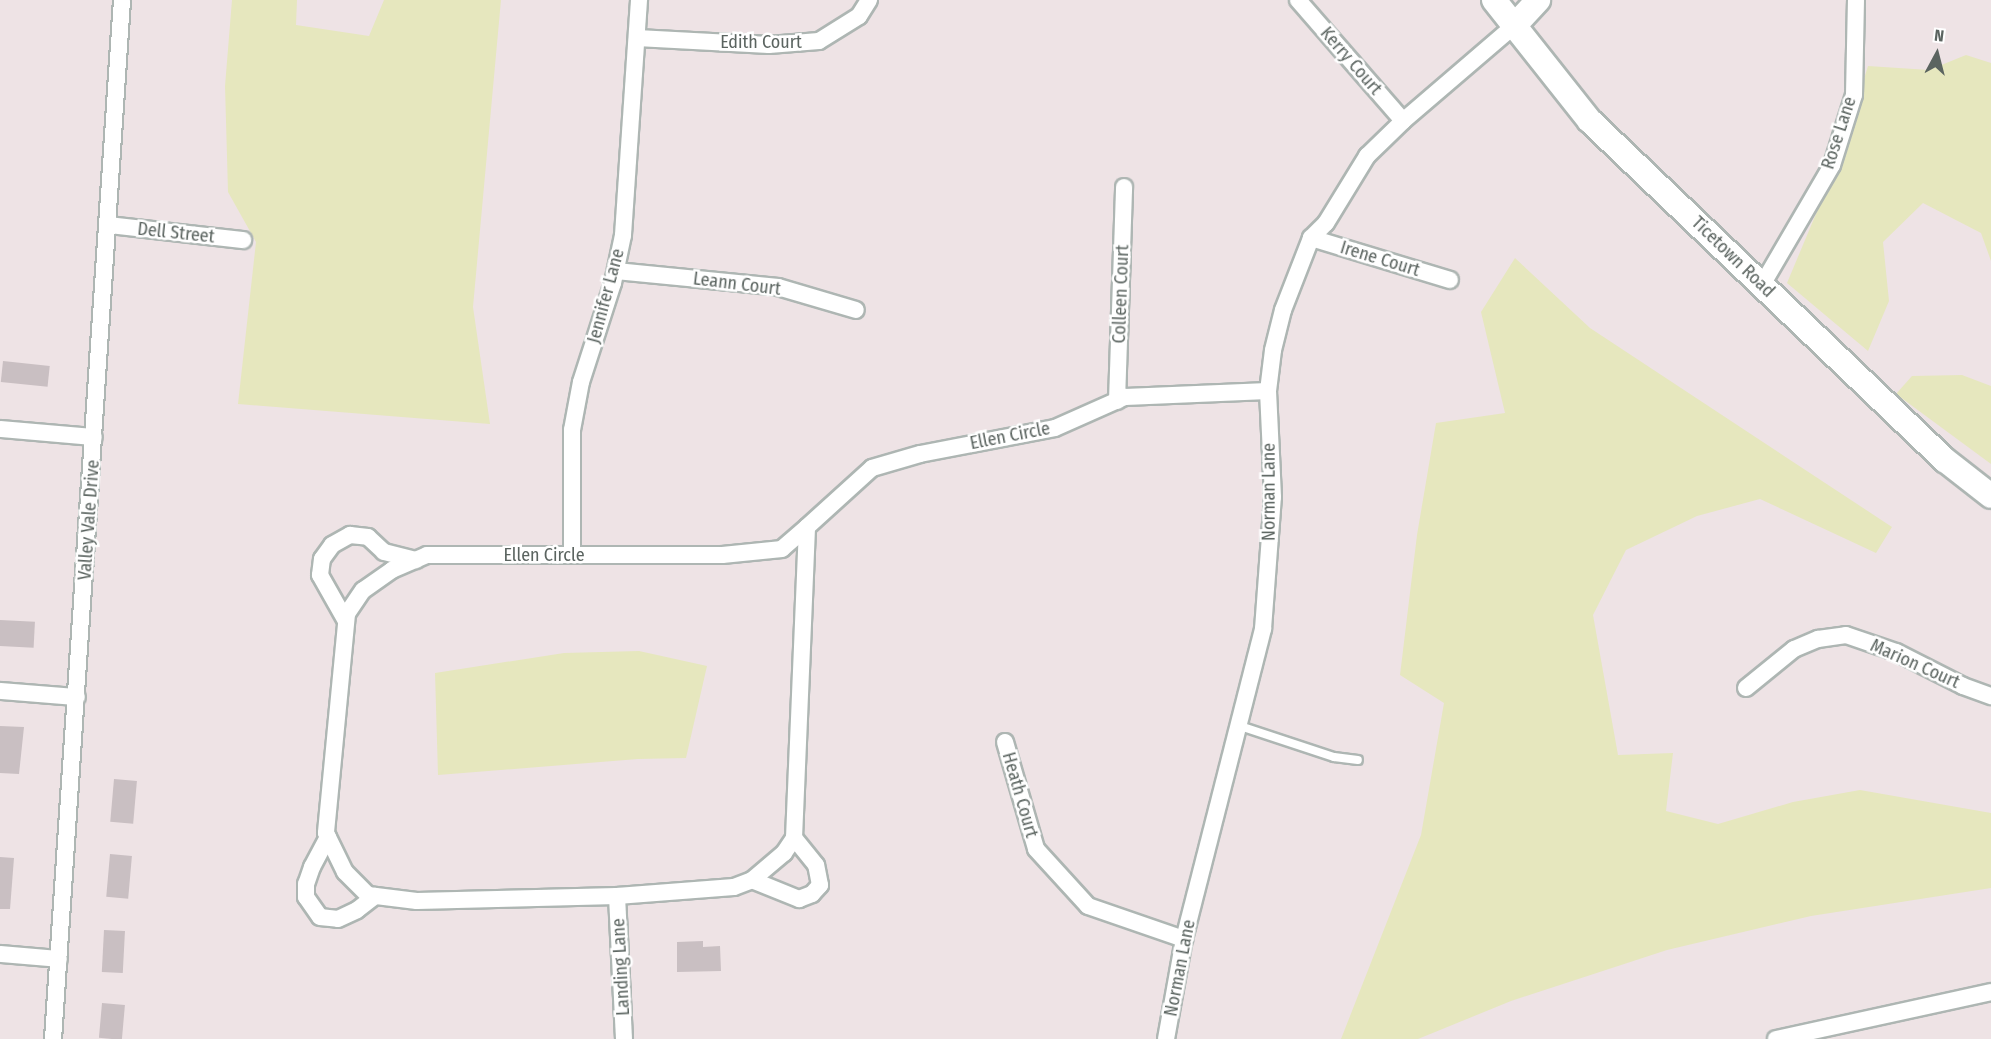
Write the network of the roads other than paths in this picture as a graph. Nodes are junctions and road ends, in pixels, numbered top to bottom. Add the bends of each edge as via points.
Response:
1 (122, 0) edge
2 (639, 0) edge
3 (869, 0) edge
4 (1298, 0) edge
5 (1494, 0) edge
6 (1538, 0) edge
7 (1856, 0) edge
8 (1515, 26) junction
9 (637, 38) junction
10 (1403, 121) junction
11 (1124, 187) dead end
12 (109, 225) junction
13 (1311, 238) junction
14 (243, 240) dead end
15 (616, 270) junction
16 (1450, 280) dead end
17 (1762, 285) junction
18 (856, 310) dead end
19 (1268, 391) junction
20 (1117, 401) junction
21 (0, 429) edge
22 (94, 437) junction
23 (1991, 496) edge
24 (807, 527) junction
25 (572, 555) junction
26 (416, 560) junction
27 (346, 621) junction
28 (1746, 688) dead end
29 (0, 691) edge
30 (1991, 696) edge
31 (77, 697) junction
32 (1236, 725) junction
33 (1005, 742) dead end
34 (1358, 760) dead end
35 (328, 837) junction
36 (794, 838) junction
37 (752, 880) junction
38 (375, 896) junction
39 (617, 896) junction
40 (1184, 939) junction
41 (0, 954) edge
42 (59, 959) junction
43 (1991, 992) edge
44 (1825, 1034) edge
45 (53, 1039) edge
46 (624, 1039) edge
47 (1166, 1039) edge
48 (1776, 1039) edge

1 - 12 street, Valley Vale Drive
2 - 9 street, Jennifer Lane
3 - 9 street, Edith Court via 859,16 819,41 769,45
4 - 10 street, Kerry Court
5 - 8 street, Ticetown Road
6 - 8 street
7 - 17 street, Rose Lane via 1854,95 1832,165
8 - 10 street, Norman Lane
8 - 17 street, Ticetown Road via 1590,121
9 - 15 street, Jennifer Lane via 626,197
10 - 13 street, Norman Lane via 1367,156 1326,224
11 - 20 street, Colleen Court
12 - 14 street, Dell Street
12 - 22 street, Valley Vale Drive
13 - 16 street, Irene Court
13 - 19 street, Norman Lane via 1283,309
15 - 18 street, Leann Court via 778,287
15 - 25 street, Jennifer Lane via 581,382 572,430
17 - 23 street, Ticetown Road via 1945,460
19 - 20 street, Ellen Circle via 1125,397
19 - 32 street, Norman Lane via 1273,497 1263,629
20 - 24 street, Ellen Circle via 1055,428 954,447 872,468
21 - 22 street
22 - 31 street, Valley Vale Drive
24 - 25 street, Ellen Circle via 782,549 722,555
24 - 36 street
25 - 26 street, Ellen Circle via 428,555
26 - 27 street, Ellen Circle via 392,570 363,590
26 - 27 street, Ellen Circle via 384,552 368,537 350,535 332,545 322,559 320,575
27 - 35 street, Ellen Circle
28 - 30 street, Marion Court via 1794,649 1818,639 1846,635 1896,652 1962,686
29 - 31 street
31 - 42 street, Valley Vale Drive
32 - 34 lane via 1334,757
32 - 40 street, Norman Lane
33 - 40 street, Heath Court via 1036,849 1088,906
35 - 38 street via 345,872 368,895
35 - 38 street, Ellen Circle via 306,884 306,897 320,917 338,919
36 - 37 street via 784,853
36 - 37 street via 816,865 820,885 812,894 799,899
37 - 39 street via 734,887
38 - 39 street via 417,901
39 - 46 street, Landing Lane
40 - 47 street, Norman Lane
41 - 42 street
42 - 45 street, Valley Vale Drive
43 - 44 street
44 - 48 street

